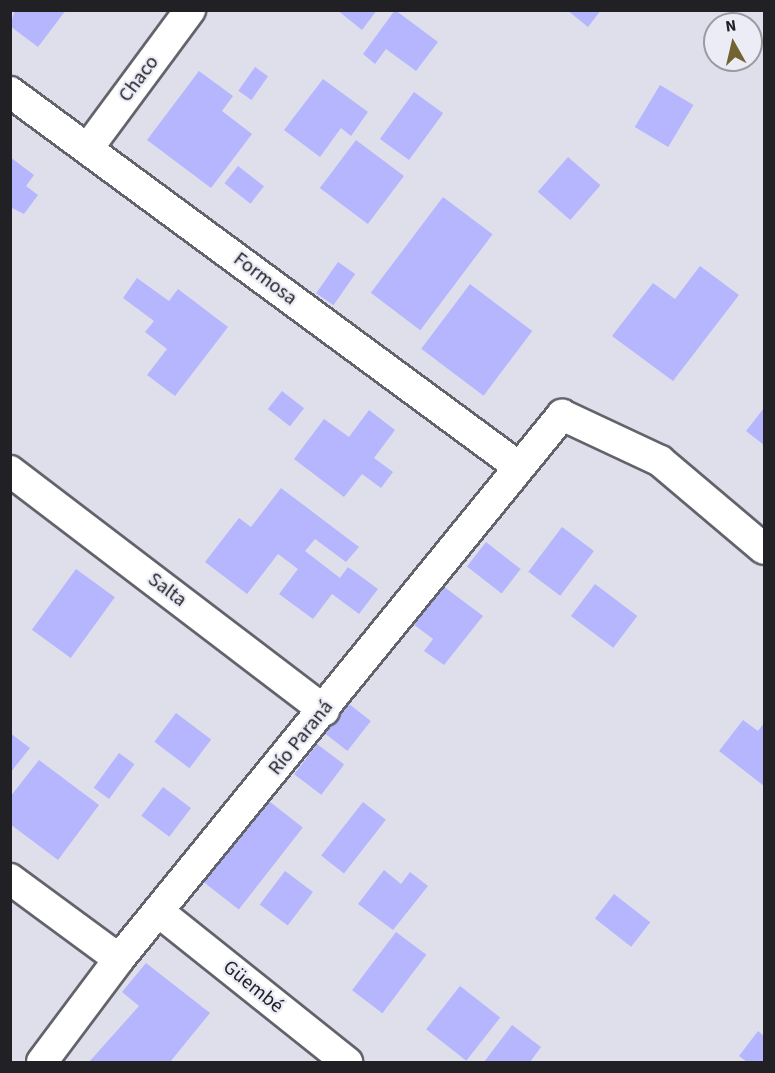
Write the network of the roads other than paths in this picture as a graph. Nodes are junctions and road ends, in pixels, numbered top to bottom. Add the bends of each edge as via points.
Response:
1 (190, 10) edge
2 (10, 92) edge
3 (88, 147) junction
4 (519, 467) junction
5 (10, 471) edge
6 (765, 549) edge
7 (324, 710) junction
8 (10, 879) edge
9 (159, 912) junction
10 (119, 959) junction
11 (42, 1062) edge
12 (347, 1062) edge

1 - 3 street, Chaco
2 - 3 street, Formosa
3 - 4 street, Formosa
4 - 6 street, Río Paraná via 562,415 660,461
4 - 7 street, Río Paraná
5 - 7 street, Salta
7 - 9 street, Río Paraná
8 - 10 street
9 - 10 street, Río Paraná
9 - 12 street, Güembé
10 - 11 street, Río Paraná

